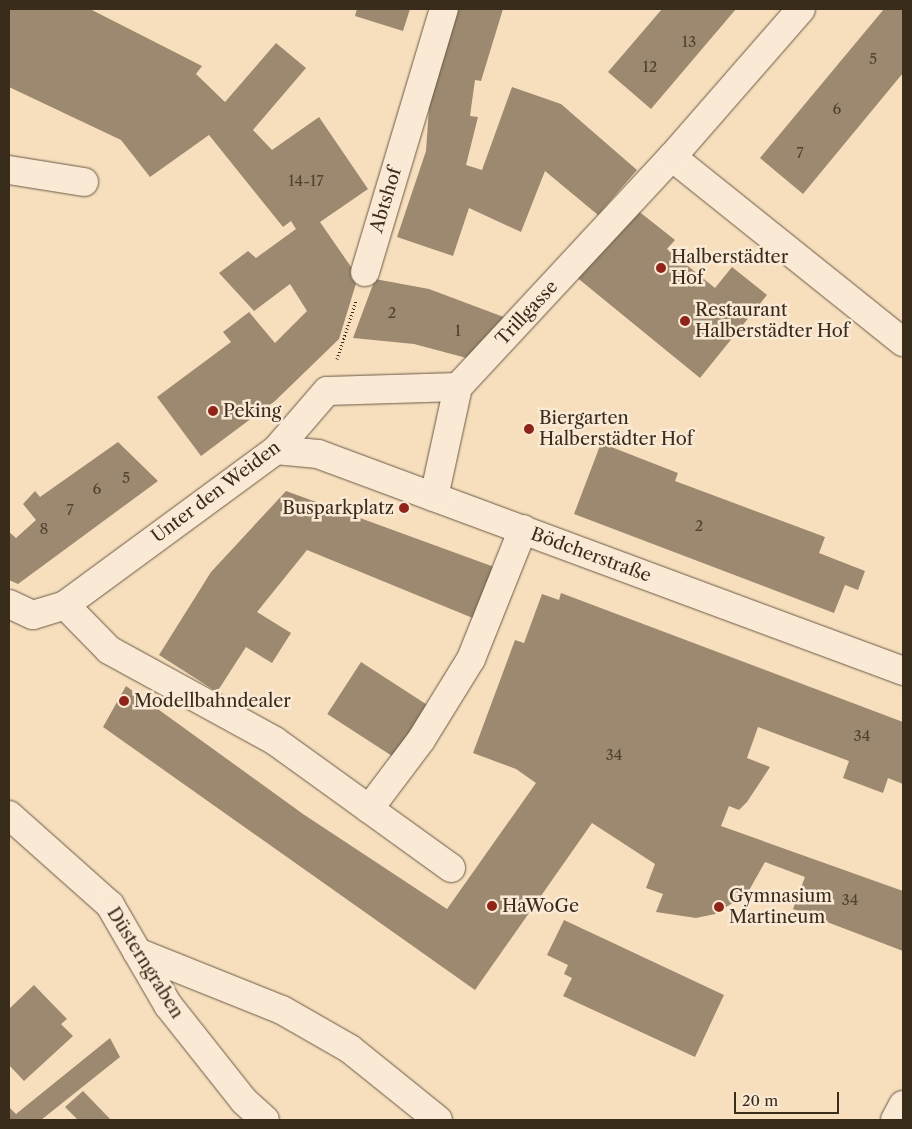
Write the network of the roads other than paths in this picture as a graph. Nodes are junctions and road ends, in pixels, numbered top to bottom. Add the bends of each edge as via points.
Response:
1 (444, 9) edge
2 (801, 9) edge
3 (672, 157) junction
4 (9, 170) edge
5 (84, 182) dead end
6 (365, 272) road end
7 (903, 342) edge
8 (458, 387) junction
9 (276, 450) junction
10 (434, 496) junction
11 (523, 529) junction
12 (9, 604) edge
13 (65, 605) junction
14 (903, 671) edge
15 (369, 809) junction
16 (9, 816) edge
17 (452, 868) dead end
18 (137, 952) junction
19 (903, 1106) edge
20 (265, 1120) edge
21 (438, 1120) edge
22 (895, 1120) edge

1 - 6 street, Abtshof
2 - 3 street, Trillgasse
3 - 7 street
3 - 8 street, Trillgasse
4 - 5 street
8 - 9 street, Unter den Weiden via 327,391
8 - 10 street
9 - 10 street, Bödcherstraße via 318,454
9 - 13 street, Unter den Weiden
10 - 11 street, Bödcherstraße
11 - 14 street, Bödcherstraße
11 - 15 street via 471,659 421,740
12 - 13 street, Unter den Weiden via 33,615
13 - 15 street via 109,650 228,712
15 - 17 street
16 - 18 street, Düsterngraben via 110,905
18 - 20 street, Düsterngraben via 168,1005 244,1101
18 - 21 street via 282,1010 350,1049
19 - 22 street

